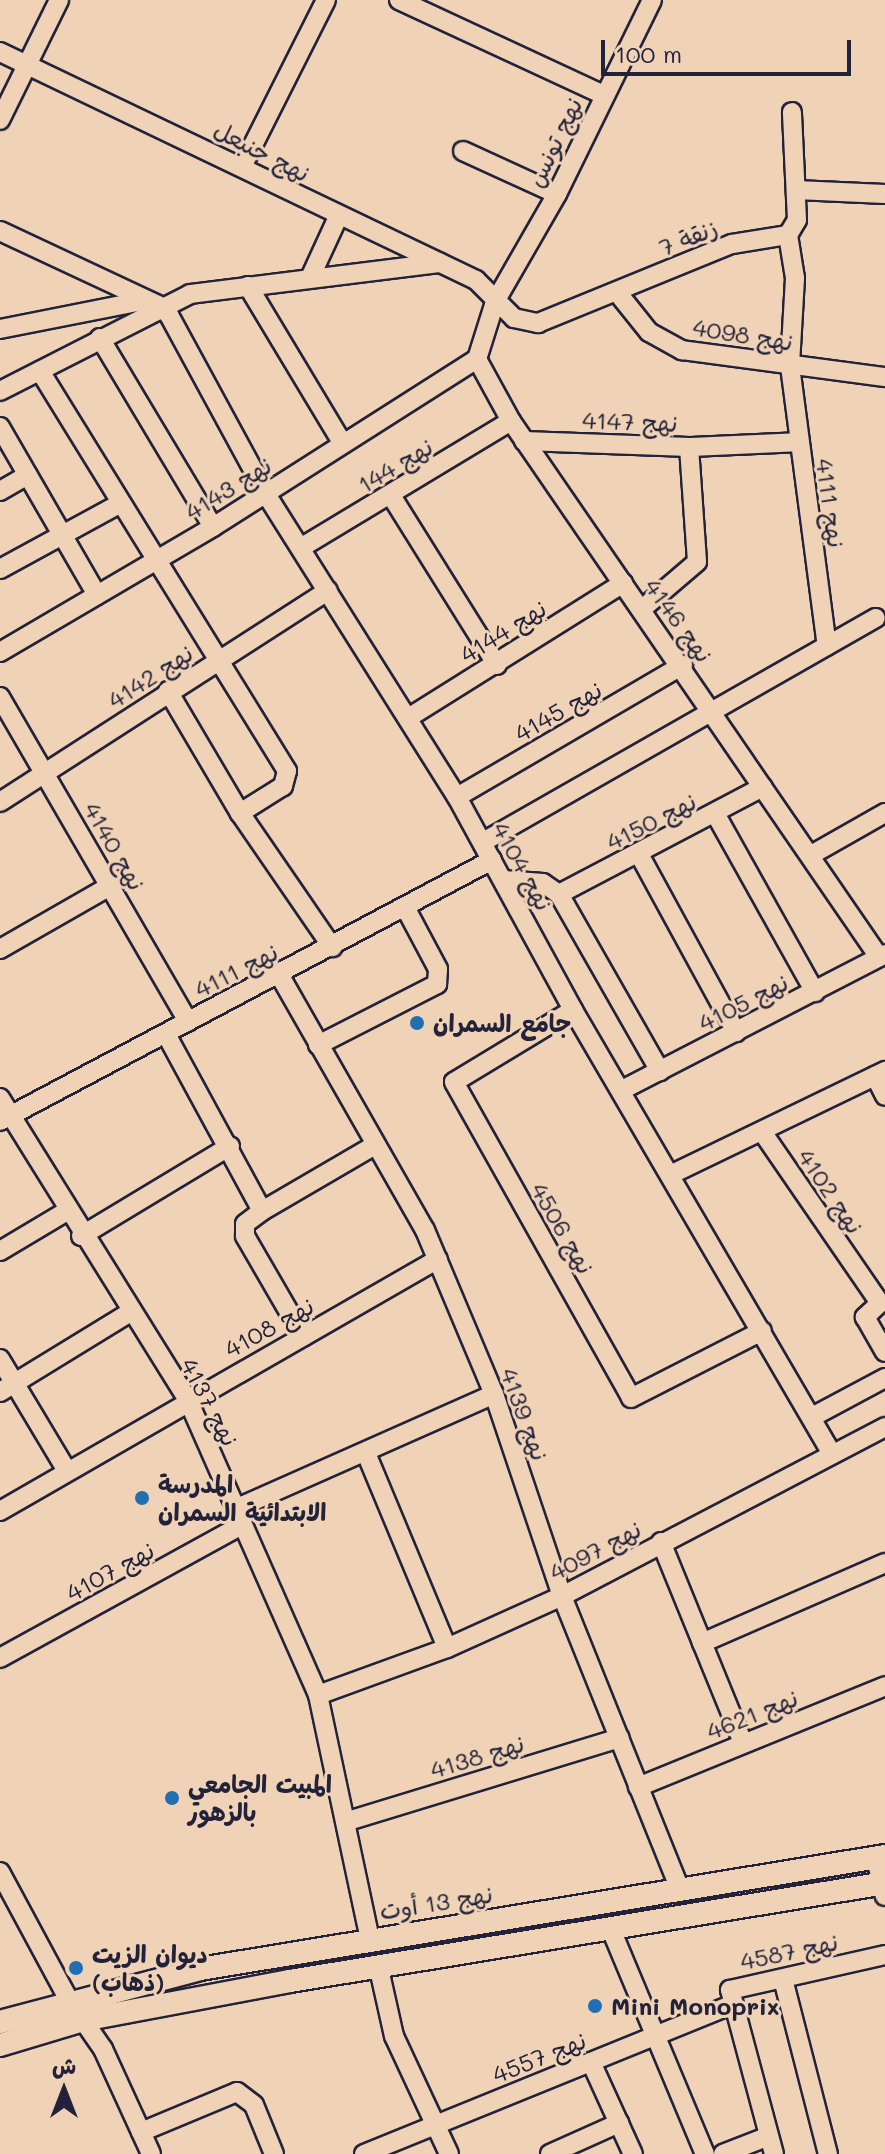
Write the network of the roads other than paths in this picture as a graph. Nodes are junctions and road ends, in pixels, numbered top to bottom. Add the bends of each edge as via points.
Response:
1 (59, 0) edge
2 (326, 0) edge
3 (399, 0) edge
4 (652, 0) edge
5 (0, 52) edge
6 (27, 65) junction
7 (604, 95) junction
8 (792, 112) dead end
9 (0, 120) edge
10 (463, 151) dead end
11 (242, 167) junction
12 (796, 190) junction
13 (557, 194) junction
14 (885, 194) edge
15 (338, 217) junction
16 (0, 231) edge
17 (788, 235) junction
18 (441, 263) junction
19 (310, 278) junction
20 (248, 286) junction
21 (617, 292) junction
22 (495, 302) junction
23 (154, 303) junction
24 (0, 329) edge
25 (100, 338) junction
26 (477, 359) junction
27 (790, 366) junction
28 (40, 371) junction
29 (885, 377) edge
30 (0, 391) edge
31 (511, 421) junction
32 (0, 427) edge
33 (524, 441) junction
34 (798, 442) junction
35 (343, 444) junction
36 (689, 447) junction
37 (28, 475) junction
38 (0, 491) edge
39 (266, 494) junction
40 (392, 497) junction
41 (119, 504) junction
42 (213, 527) junction
43 (63, 534) junction
44 (302, 547) junction
45 (154, 562) junction
46 (0, 569) edge
47 (623, 583) junction
48 (328, 591) junction
49 (97, 595) junction
50 (642, 609) junction
51 (876, 618) dead end
52 (827, 646) junction
53 (0, 652) edge
54 (218, 660) junction
55 (497, 665) junction
56 (683, 665) junction
57 (168, 691) junction
58 (0, 697) edge
59 (715, 712) junction
60 (408, 718) junction
61 (46, 775) junction
62 (763, 787) junction
63 (457, 797) junction
64 (0, 802) edge
65 (240, 813) junction
66 (885, 813) edge
67 (716, 815) junction
68 (483, 842) junction
69 (639, 854) junction
70 (811, 855) junction
71 (492, 860) junction
72 (503, 880) junction
73 (110, 886) junction
74 (559, 894) junction
75 (405, 907) junction
76 (332, 947) junction
77 (0, 949) edge
78 (882, 955) edge
79 (280, 976) junction
80 (815, 992) junction
81 (573, 1010) junction
82 (188, 1021) junction
83 (736, 1032) junction
84 (166, 1034) junction
85 (318, 1045) junction
86 (660, 1071) junction
87 (880, 1074) edge
88 (622, 1090) junction
89 (885, 1096) edge
90 (0, 1098) edge
91 (5, 1118) edge
92 (763, 1133) junction
93 (375, 1145) junction
94 (230, 1146) junction
95 (672, 1174) junction
96 (67, 1211) junction
97 (262, 1211) junction
98 (81, 1236) junction
99 (0, 1251) edge
100 (438, 1259) junction
101 (129, 1313) junction
102 (762, 1331) junction
103 (303, 1336) junction
104 (885, 1352) edge
105 (0, 1359) edge
106 (885, 1378) edge
107 (7, 1387) edge
108 (494, 1394) junction
109 (188, 1400) junction
110 (812, 1417) junction
111 (885, 1427) edge
112 (366, 1453) junction
113 (832, 1454) junction
114 (67, 1471) junction
115 (0, 1511) edge
116 (239, 1517) junction
117 (661, 1542) junction
118 (885, 1563) edge
119 (562, 1596) junction
120 (702, 1643) junction
121 (447, 1648) junction
122 (0, 1658) edge
123 (885, 1686) edge
124 (318, 1695) junction
125 (620, 1738) junction
126 (743, 1743) junction
127 (638, 1787) junction
128 (348, 1821) junction
129 (880, 1857) edge
130 (0, 1872) edge
131 (884, 1888) edge
132 (680, 1889) junction
133 (610, 1927) junction
134 (370, 1939) junction
135 (885, 1955) edge
136 (379, 1969) junction
137 (783, 1979) junction
138 (69, 2000) junction
139 (731, 2005) junction
140 (83, 2020) junction
141 (0, 2022) edge
142 (653, 2036) junction
143 (0, 2045) edge
144 (591, 2062) junction
145 (619, 2123) junction
146 (433, 2124) junction
147 (141, 2132) junction
148 (772, 2145) edge
149 (392, 2148) edge
150 (151, 2154) edge
151 (274, 2154) edge
152 (364, 2154) edge
153 (449, 2154) edge
154 (550, 2154) edge
155 (633, 2154) edge
156 (705, 2154) edge
157 (723, 2154) edge
158 (828, 2154) edge

1 - 6 street
2 - 11 street
3 - 7 street
4 - 7 street, نهج تونس
5 - 6 street, نهج حنبعل
6 - 9 street
6 - 11 street, نهج حنبعل
7 - 13 street, نهج تونس
8 - 12 street
10 - 13 street
11 - 15 street, نهج حنبعل
12 - 14 street
12 - 17 street via 796,226
13 - 22 street, نهج تونس
15 - 18 street, نهج حنبعل
15 - 19 street
16 - 23 street
17 - 21 street, زنقة 7 via 732,244
17 - 27 street, نهج 4111 via 795,278
18 - 19 street
18 - 22 street, نهج حنبعل via 476,280
19 - 20 street
20 - 23 street
20 - 35 street
21 - 22 street, زنقة 7 via 538,323 514,318
21 - 27 street, نهج 4098 via 649,332 682,350
22 - 26 street
23 - 24 street
23 - 25 street
23 - 39 street, نهج 4104
25 - 28 street
25 - 42 street
26 - 31 street, نهج 4146
26 - 35 street, نهج 4143
27 - 29 street, نهج 4098
27 - 34 street, نهج 4111
28 - 30 street
28 - 41 street
31 - 33 street, نهج 4146
31 - 40 street, نهج 144
32 - 37 street
33 - 36 street, نهج 4147
33 - 47 street, نهج 4146
34 - 36 street
34 - 52 street, نهج 4111
35 - 39 street, نهج 4143
36 - 50 street, نهج 4147 via 697,562
37 - 38 street
37 - 43 street
39 - 42 street, نهج 4143
39 - 44 street, نهج 4104
40 - 44 street, نهج 144
40 - 55 street
41 - 43 street
41 - 45 street
42 - 45 street, نهج 4143
43 - 46 street
43 - 49 street
44 - 48 street, نهج 4104
45 - 49 street, نهج 4143
45 - 54 street
47 - 50 street, نهج 4146
47 - 55 street, نهج 4144
48 - 54 street, نهج 4142
48 - 60 street, نهج 4104
49 - 53 street, نهج 4143
50 - 56 street, نهج 4146
51 - 52 street
52 - 59 street
54 - 57 street, نهج 4142
54 - 65 street via 288,776 283,786
55 - 60 street, نهج 4144
56 - 59 street, نهج 4146
56 - 63 street, نهج 4145
57 - 61 street, نهج 4142
57 - 65 street
58 - 61 street, نهج 4140
59 - 62 street, نهج 4146
59 - 68 street
60 - 63 street, نهج 4104
61 - 64 street, نهج 4142
61 - 73 street, نهج 4140
62 - 67 street, نهج 4150
62 - 70 street, نهج 4146
63 - 68 street, نهج 4104
65 - 76 street
66 - 70 street
67 - 69 street, نهج 4150
67 - 80 street
68 - 71 street, نهج 4104
69 - 74 street, نهج 4150
69 - 83 street
70 - 78 street, نهج 4146
71 - 72 street, نهج 4104
71 - 75 street, نهج 4111
72 - 74 street via 543,883
72 - 81 street, نهج 4104
73 - 77 street
73 - 82 street, نهج 4140
74 - 86 street
75 - 76 street, نهج 4111
75 - 85 street via 438,969 437,984
76 - 79 street, نهج 4111
78 - 80 street, نهج 4105
79 - 82 street, نهج 4111
79 - 85 street, نهج 4139
80 - 83 street, نهج 4105
81 - 88 street, نهج 4104
81 - 102 street, نهج 4506 via 454,1082 631,1398
82 - 84 street, نهج 4111
83 - 86 street, نهج 4105
84 - 91 street, نهج 4111
84 - 94 street
85 - 93 street, نهج 4139
86 - 88 street, نهج 4105
87 - 89 street
87 - 92 street
88 - 95 street, نهج 4104
90 - 91 street, نهج 4137
91 - 96 street, نهج 4137
92 - 95 street
92 - 104 street, نهج 4102 via 880,1303 865,1317
93 - 97 street
93 - 100 street, نهج 4139
94 - 97 street
94 - 98 street
95 - 102 street, نهج 4104
96 - 98 street, نهج 4137
96 - 99 street
97 - 103 street via 245,1224 245,1236
98 - 101 street, نهج 4137
100 - 103 street, نهج 4108
100 - 108 street, نهج 4139
101 - 107 street
101 - 109 street, نهج 4137
102 - 110 street, نهج 4104
103 - 109 street, نهج 4108
105 - 107 street
106 - 110 street
107 - 114 street
108 - 112 street, نهج 4107
108 - 119 street, نهج 4139
109 - 114 street, نهج 4108
109 - 116 street, نهج 4137
110 - 113 street, نهج 4104
111 - 113 street, نهج 4097
112 - 116 street, نهج 4107
112 - 121 street
113 - 117 street, نهج 4097
114 - 115 street, نهج 4108
116 - 122 street, نهج 4107
116 - 124 street, نهج 4137
117 - 119 street, نهج 4097
117 - 120 street
118 - 120 street
119 - 121 street, نهج 4097
119 - 125 street, نهج 4139
120 - 126 street
121 - 124 street, نهج 4097
123 - 126 street, نهج 4621
124 - 128 street, نهج 4137
125 - 127 street, نهج 4139
125 - 128 street, نهج 4138
126 - 127 street, نهج 4621
127 - 132 street, نهج 4139
128 - 134 street, نهج 4137
129 - 131 street
129 - 132 main road, نهج 13 أوت
130 - 138 street
131 - 133 main road
132 - 134 main road, نهج 13 أوت
133 - 136 main road
133 - 142 street
134 - 138 main road, نهج 13 أوت via 200,1969
135 - 137 street, نهج 4587
136 - 140 main road
136 - 146 street via 394,2036
137 - 139 street, نهج 4587 via 734,1988 729,1992
137 - 158 street
138 - 140 street
138 - 141 main road, نهج 13 أوت
139 - 142 street, نهج 4557
139 - 148 street, نهج 4587
140 - 143 main road
140 - 147 street via 103,2049
142 - 144 street, نهج 4557
142 - 156 street
144 - 145 street
144 - 146 street, نهج 4557
145 - 154 street
145 - 155 street
146 - 149 street, نهج 4557
146 - 153 street
147 - 150 street
147 - 151 street via 237,2092 254,2105
148 - 157 street
149 - 152 street, نهج 4557

